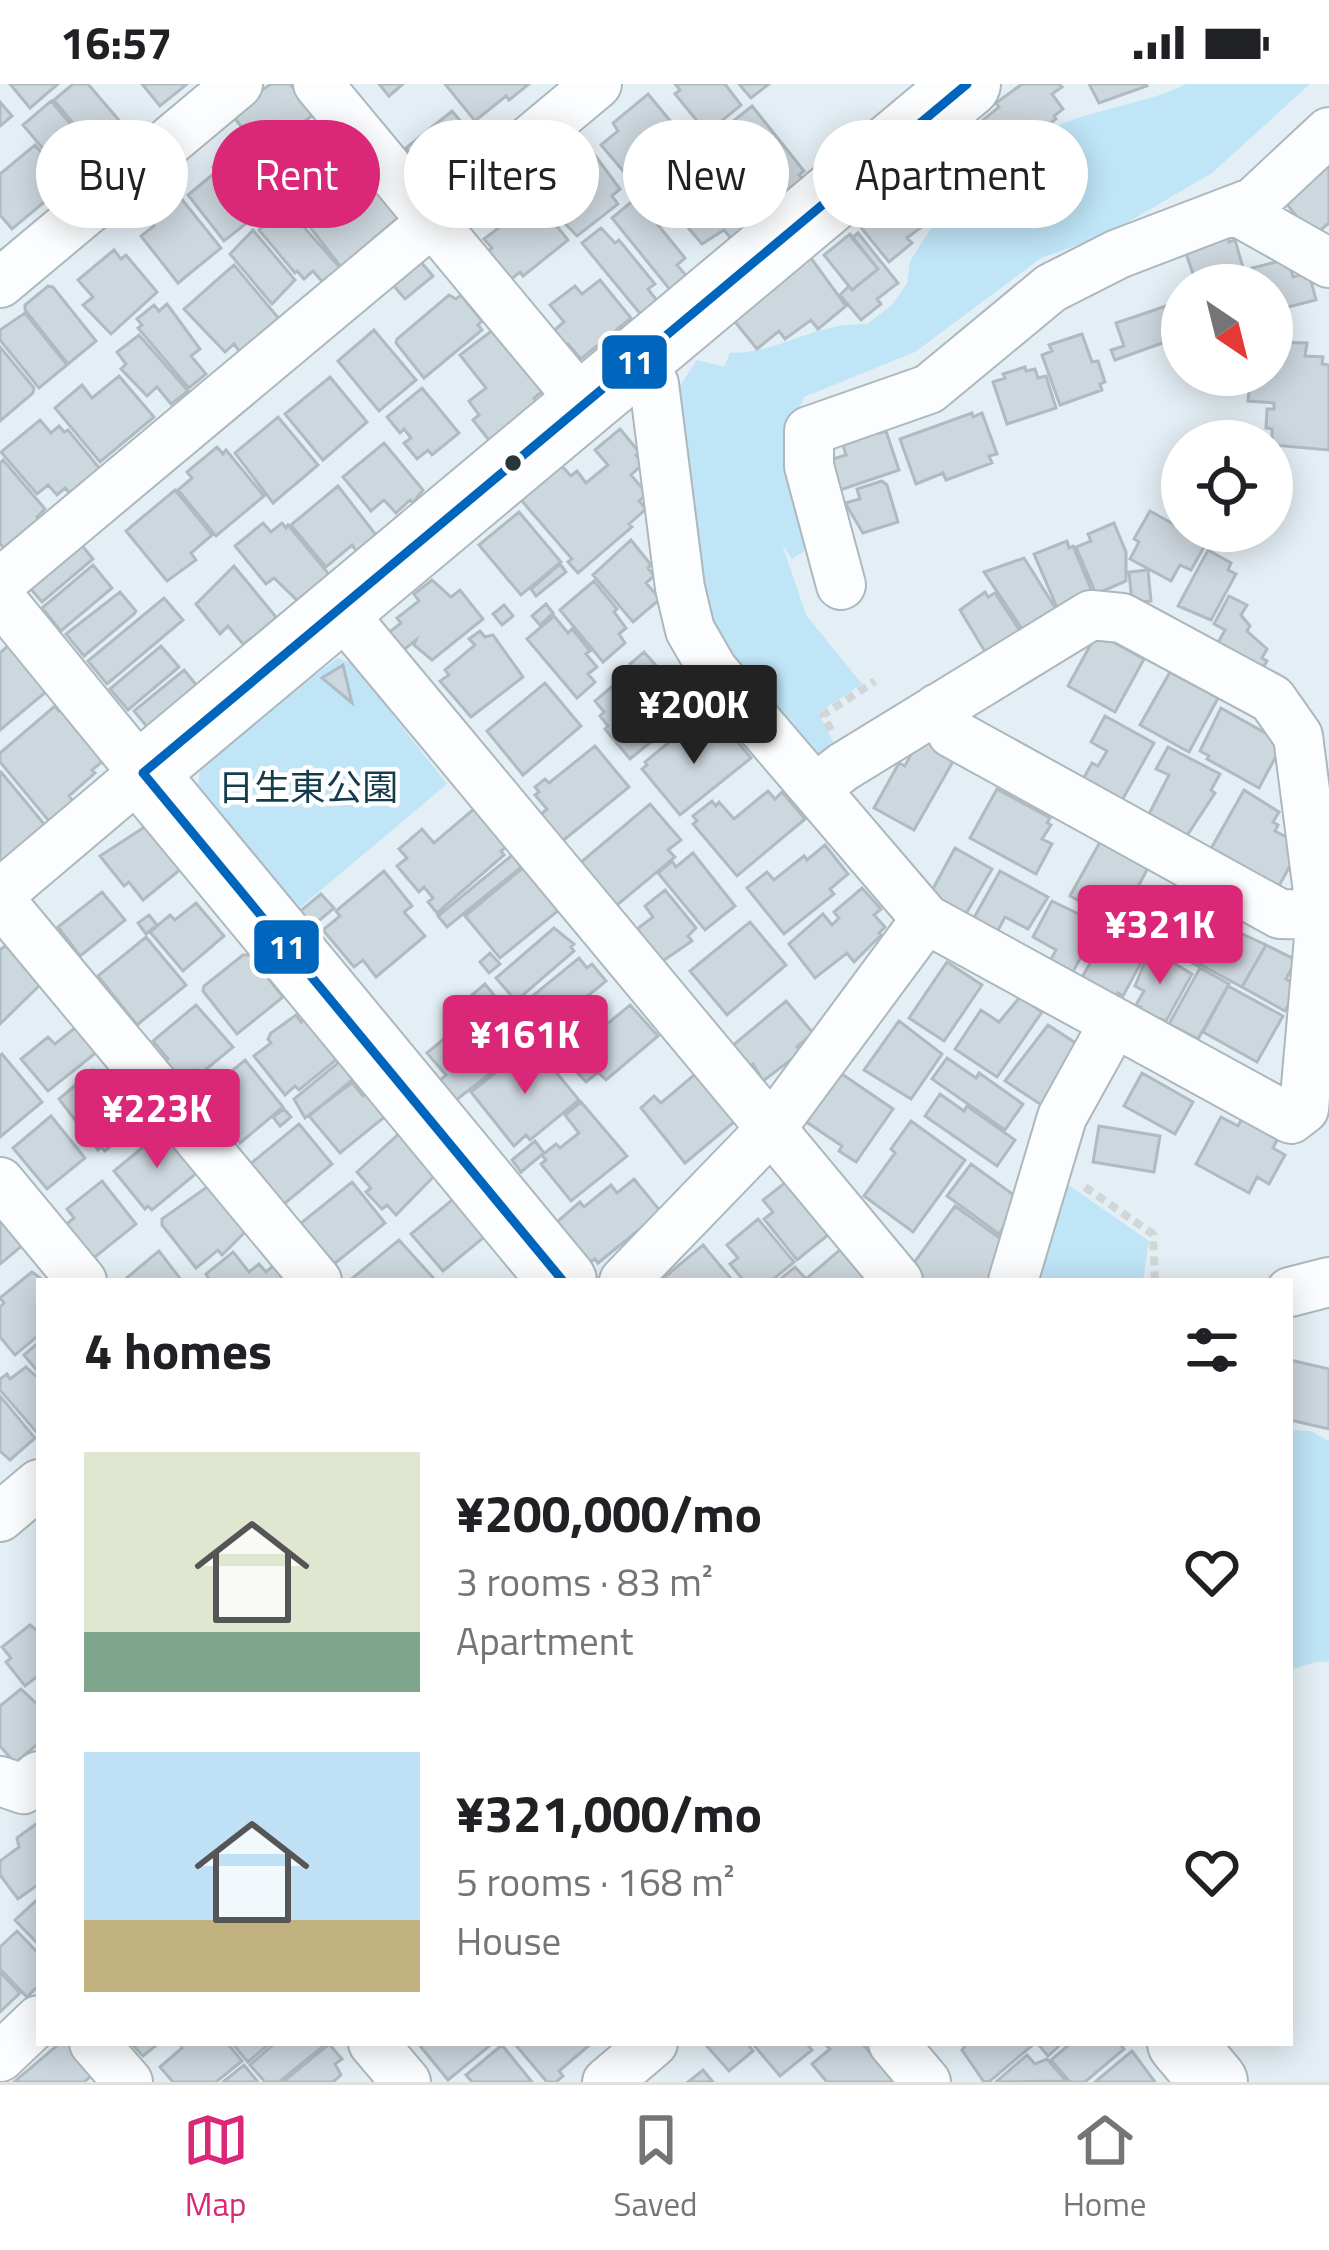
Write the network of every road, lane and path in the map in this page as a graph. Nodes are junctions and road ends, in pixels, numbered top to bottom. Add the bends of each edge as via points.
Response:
1 (238, 84) edge
2 (318, 84) edge
3 (597, 84) edge
4 (967, 84) edge
5 (554, 120) edge
6 (1329, 132) edge
7 (404, 188) edge
8 (1238, 212) junction
9 (425, 228) edge
10 (437, 228) edge
11 (1329, 263) edge
12 (0, 283) edge
13 (636, 361) junction
14 (584, 404) junction
15 (0, 583) edge
16 (841, 585) dead end
17 (0, 598) edge
18 (338, 608) junction
19 (875, 681) dead end
20 (938, 708) junction
21 (828, 724) dead end
22 (143, 773) junction
23 (815, 789) junction
24 (0, 897) edge
25 (1321, 915) junction
26 (926, 919) junction
27 (1114, 1023) junction
28 (770, 1130) junction
29 (1067, 1175) dead end
30 (0, 1182) edge
31 (80, 1278) edge
32 (315, 1278) edge
33 (561, 1278) edge
34 (627, 1278) edge
35 (895, 1278) edge
36 (1014, 1278) edge
37 (1155, 1278) edge
38 (1329, 1282) edge
39 (1293, 1291) edge
40 (36, 1486) edge
41 (0, 1516) edge
42 (36, 1779) edge
43 (0, 1781) edge
44 (36, 2023) edge
45 (97, 2046) edge
46 (376, 2046) edge
47 (649, 2046) edge
48 (896, 2046) edge
49 (1184, 2046) edge
50 (0, 2057) edge
51 (128, 2082) edge
52 (406, 2082) edge
53 (607, 2082) edge
54 (926, 2082) edge
55 (1214, 2082) edge

1 - 12 street
2 - 7 street
3 - 5 street
4 - 13 street
6 - 8 street
8 - 11 street
8 - 16 street via 1118,254 1051,288 929,389 809,431 808,466
9 - 15 street
10 - 14 street
13 - 14 street
13 - 23 street via 654,384 690,630 712,670
14 - 18 street
17 - 22 street
18 - 22 street
18 - 28 street
19 - 21 path via 823,715
20 - 23 street
20 - 25 street via 952,733 1280,914
20 - 25 street via 1090,615 1122,618 1178,648 1272,699 1298,736
22 - 24 street
22 - 33 street
23 - 26 street
24 - 32 street
25 - 27 street via 1304,1109 1291,1119
26 - 27 street
26 - 28 street
27 - 36 street via 1062,1118
28 - 34 street
28 - 35 street
29 - 37 path via 1153,1234
30 - 31 street
38 - 39 street
40 - 41 street
42 - 43 street via 23,1790
44 - 50 street
45 - 51 street
46 - 52 street
47 - 53 street
48 - 54 street
49 - 55 street

